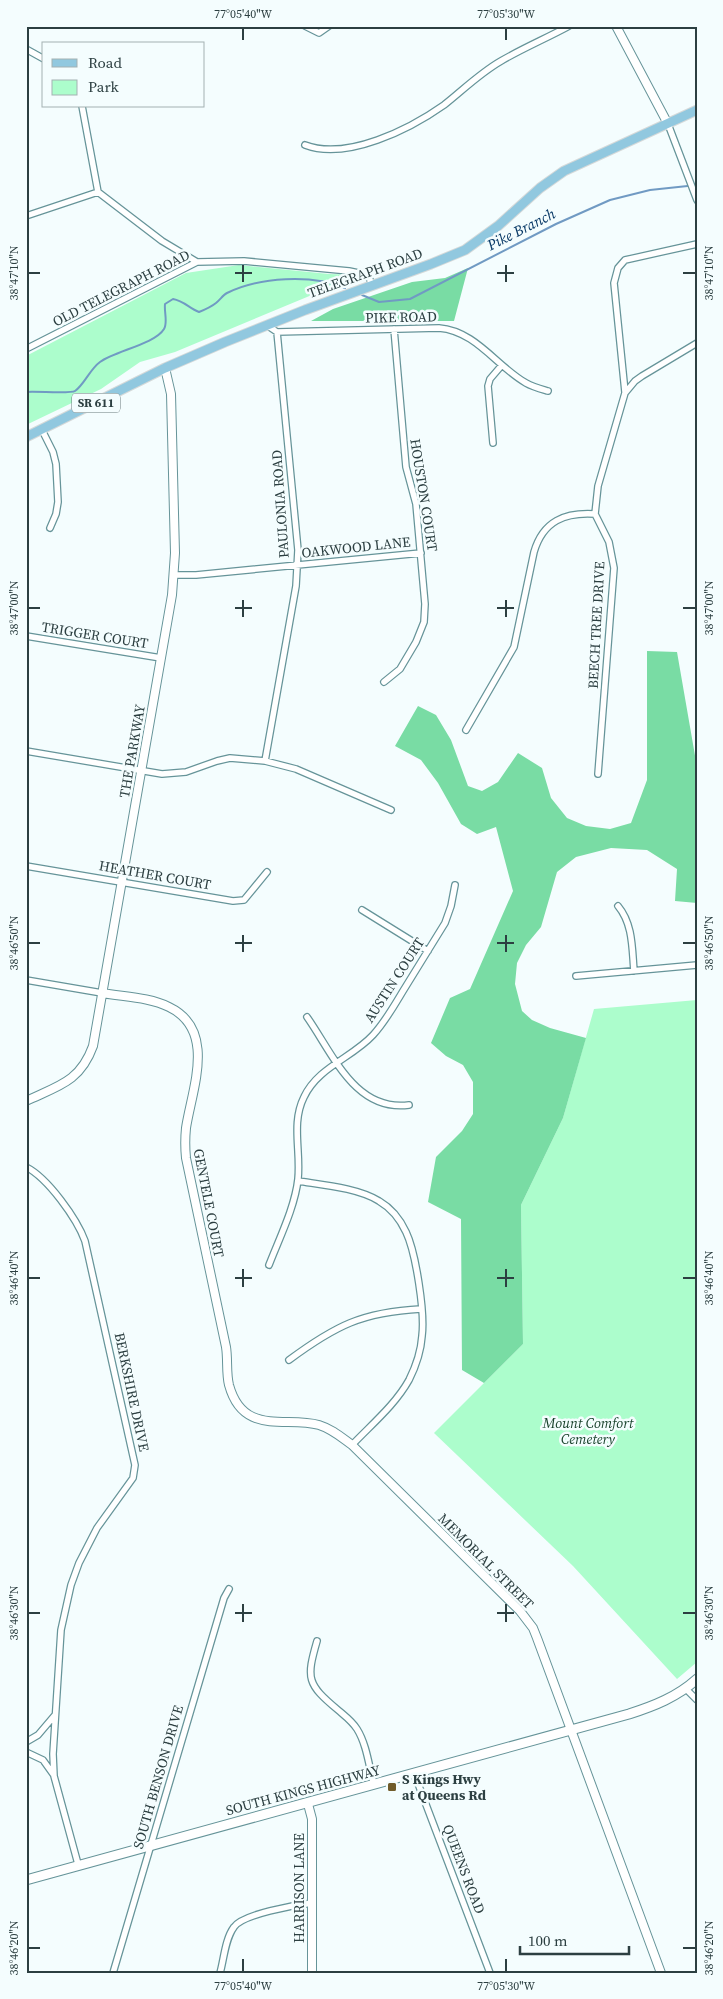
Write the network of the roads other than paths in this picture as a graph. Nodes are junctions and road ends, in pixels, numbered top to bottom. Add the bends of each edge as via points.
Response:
1 (305, 26) edge
2 (329, 26) edge
3 (569, 26) edge
4 (616, 26) edge
5 (26, 49) edge
6 (42, 58) edge
7 (82, 108) edge
8 (697, 110) edge
9 (668, 124) junction
10 (305, 145) dead end
11 (98, 192) junction
12 (697, 200) edge
13 (26, 216) edge
14 (697, 244) edge
15 (197, 262) junction
16 (372, 285) junction
17 (268, 326) junction
18 (394, 329) junction
19 (277, 332) junction
20 (697, 343) edge
21 (26, 348) edge
22 (502, 365) junction
23 (166, 368) junction
24 (548, 391) dead end
25 (625, 393) junction
26 (42, 430) junction
27 (26, 437) edge
28 (494, 443) dead end
29 (595, 514) junction
30 (50, 528) dead end
31 (421, 553) junction
32 (298, 565) junction
33 (174, 575) junction
34 (26, 636) edge
35 (161, 658) junction
36 (384, 682) dead end
37 (466, 730) dead end
38 (26, 751) edge
39 (266, 762) junction
40 (141, 771) junction
41 (598, 774) dead end
42 (391, 810) dead end
43 (26, 866) edge
44 (267, 872) dead end
45 (122, 882) junction
46 (455, 885) dead end
47 (618, 906) dead end
48 (362, 910) dead end
49 (428, 951) junction
50 (697, 965) edge
51 (634, 971) junction
52 (576, 976) dead end
53 (26, 980) edge
54 (102, 993) junction
55 (307, 1017) dead end
56 (337, 1062) junction
57 (26, 1102) edge
58 (408, 1105) dead end
59 (26, 1167) edge
60 (298, 1181) junction
61 (269, 1265) dead end
62 (421, 1309) junction
63 (289, 1360) dead end
64 (241, 1406) joint
65 (352, 1445) junction
66 (229, 1589) dead end
67 (317, 1641) dead end
68 (697, 1679) edge
69 (686, 1689) junction
70 (697, 1700) edge
71 (56, 1714) junction
72 (572, 1729) junction
73 (26, 1742) edge
74 (26, 1752) edge
75 (414, 1773) junction
76 (54, 1776) junction
77 (374, 1785) junction
78 (308, 1804) junction
79 (151, 1845) junction
80 (78, 1864) junction
81 (26, 1880) edge
82 (312, 1903) junction
83 (113, 1973) edge
84 (220, 1973) edge
85 (312, 1973) edge
86 (490, 1973) edge
87 (662, 1973) edge

1 - 2 street via 319,33
3 - 10 street via 500,61 436,110 398,132 366,143 333,149
4 - 9 street
5 - 6 street
7 - 11 street
8 - 9 main road, TELEGRAPH ROAD / SR 611
9 - 12 street
9 - 16 main road, TELEGRAPH ROAD / SR 611 via 559,175 465,250
11 - 13 street
11 - 15 street via 162,241
14 - 25 street via 628,259 618,268 614,283
15 - 16 street, OLD TELEGRAPH ROAD via 244,261 348,271 368,275
15 - 21 street, OLD TELEGRAPH ROAD
16 - 17 main road, TELEGRAPH ROAD / SR 611
17 - 19 street
17 - 23 main road, TELEGRAPH ROAD / SR 611
18 - 19 street, PIKE ROAD
18 - 22 street, PIKE ROAD via 456,331
18 - 31 street, HOUSTON COURT via 406,467 416,504
19 - 32 street, PAULONIA ROAD
20 - 25 street via 642,376
22 - 24 street, PIKE ROAD via 527,384
22 - 28 street via 488,386
23 - 26 main road, TELEGRAPH ROAD / SR 611
23 - 33 street, THE PARKWAY via 171,394
25 - 29 street via 600,476
26 - 27 main road, TELEGRAPH ROAD / SR 611
26 - 30 street via 56,464 58,502
29 - 37 street via 562,517 539,538 514,647
29 - 41 street, BEECH TREE DRIVE via 610,542 614,568
31 - 32 street, OAKWOOD LANE
31 - 36 street, HOUSTON COURT via 425,604 422,627 400,669
32 - 33 street, OAKWOOD LANE
32 - 39 street, PAULONIA ROAD
33 - 35 street, THE PARKWAY
34 - 35 street, TRIGGER COURT
35 - 40 street, THE PARKWAY
38 - 40 street
39 - 40 street via 230,758 186,772
39 - 42 street via 289,766
40 - 45 street, THE PARKWAY
43 - 45 street, HEATHER COURT
44 - 45 street, HEATHER COURT via 244,900 233,901
45 - 54 street, THE PARKWAY
46 - 49 street, AUSTIN COURT via 449,914
47 - 51 street via 629,927
48 - 49 street
49 - 56 street, AUSTIN COURT via 382,1025 366,1042
50 - 51 street
51 - 52 street
53 - 54 street, GENTELE COURT
54 - 57 street, THE PARKWAY via 93,1046 86,1063 64,1084
54 - 64 street, GENTELE COURT via 169,1007 185,1019 196,1037 198,1059 186,1129 186,1158 226,1347 230,1386
55 - 56 street
56 - 58 street via 369,1098 387,1106
56 - 60 street, AUSTIN COURT via 312,1084 301,1103 296,1125
59 - 71 street, BERKSHIRE DRIVE via 40,1176 72,1215 85,1241 135,1465 133,1478 90,1541 71,1585 61,1630
60 - 61 street, AUSTIN COURT
60 - 62 street via 366,1194 393,1212 410,1242
62 - 63 street via 353,1320
62 - 65 street via 422,1340 410,1378 393,1403
64 - 65 street, MEMORIAL STREET via 264,1421 320,1426 337,1433
65 - 72 street, MEMORIAL STREET via 529,1622
66 - 79 street, SOUTH BENSON DRIVE
67 - 77 street via 310,1668 312,1684 358,1731
68 - 69 main road, SOUTH KINGS HIGHWAY
69 - 70 street
69 - 72 main road, SOUTH KINGS HIGHWAY via 650,1707
71 - 73 street via 38,1735
71 - 76 street, BERKSHIRE DRIVE
72 - 75 main road, SOUTH KINGS HIGHWAY
72 - 87 street, MEMORIAL STREET
74 - 76 street via 44,1760
75 - 77 main road, SOUTH KINGS HIGHWAY
75 - 86 street, QUEENS ROAD
76 - 80 street, BERKSHIRE DRIVE
77 - 78 main road, SOUTH KINGS HIGHWAY
78 - 79 main road, SOUTH KINGS HIGHWAY
78 - 82 street, HARRISON LANE via 312,1819
79 - 80 main road, SOUTH KINGS HIGHWAY
79 - 83 street, SOUTH BENSON DRIVE
80 - 81 main road, SOUTH KINGS HIGHWAY
82 - 84 street via 237,1923 230,1933
82 - 85 street, HARRISON LANE

